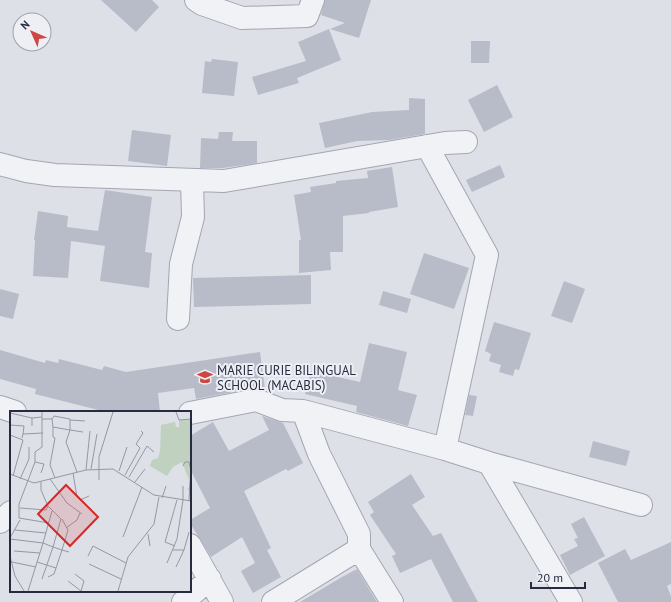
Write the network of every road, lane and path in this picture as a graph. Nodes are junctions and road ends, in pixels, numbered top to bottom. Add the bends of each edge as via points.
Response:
1 (196, 0) edge
2 (313, 0) edge
3 (466, 142) dead end
4 (427, 146) junction
5 (0, 164) edge
6 (192, 181) junction
7 (178, 319) dead end
8 (0, 407) edge
9 (12, 411) edge
10 (304, 411) junction
11 (191, 413) edge
12 (445, 448) junction
13 (489, 462) junction
14 (641, 505) dead end
15 (10, 513) edge
16 (0, 522) edge
17 (191, 547) edge
18 (359, 549) junction
19 (210, 579) junction
20 (183, 602) edge
21 (222, 602) edge
22 (273, 602) edge
23 (392, 602) edge
24 (571, 602) edge

1 - 2 street via 242,18 307,16
3 - 4 street
4 - 6 street via 224,181
4 - 12 street via 487,255
5 - 6 street via 55,175
6 - 7 street via 193,217 181,264
8 - 9 street
10 - 11 street via 282,410 256,400
10 - 12 street
10 - 18 street via 319,454 359,534
12 - 13 street
13 - 14 street
13 - 24 street
15 - 16 street
17 - 19 street
18 - 22 street
18 - 23 street
19 - 20 street
19 - 21 street

